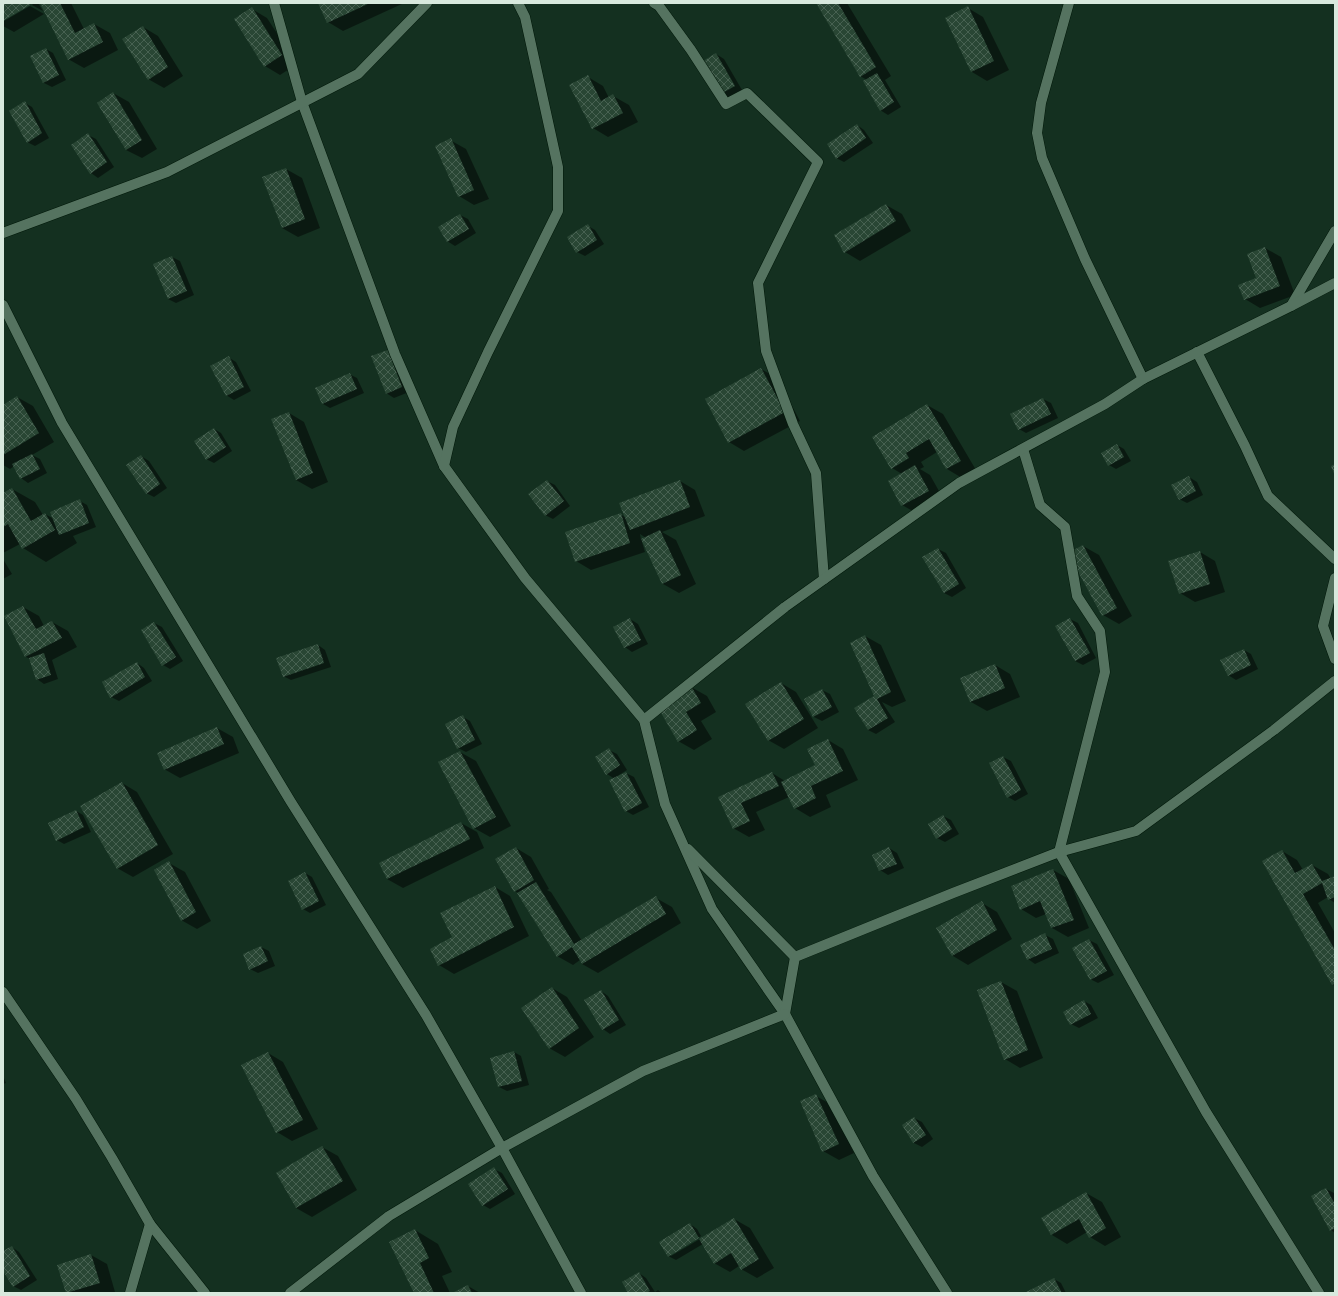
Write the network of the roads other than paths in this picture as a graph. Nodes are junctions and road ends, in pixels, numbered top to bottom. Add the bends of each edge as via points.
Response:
1 (274, 3) edge
2 (427, 3) edge
3 (518, 3) edge
4 (654, 3) edge
5 (1069, 3) edge
6 (302, 102) junction
7 (1335, 231) edge
8 (3, 233) edge
9 (1335, 283) edge
10 (3, 305) edge
11 (1291, 306) junction
12 (1197, 352) junction
13 (1143, 379) junction
14 (1023, 449) junction
15 (444, 466) junction
16 (1335, 559) edge
17 (1335, 578) edge
18 (824, 579) junction
19 (1335, 659) edge
20 (1335, 681) edge
21 (644, 720) junction
22 (683, 844) junction
23 (1059, 852) junction
24 (794, 957) junction
25 (3, 992) edge
26 (785, 1014) junction
27 (502, 1148) junction
28 (150, 1224) junction
29 (130, 1293) edge
30 (205, 1293) edge
31 (290, 1293) edge
32 (581, 1293) edge
33 (946, 1293) edge
34 (1319, 1293) edge

1 - 6 street
2 - 6 street via 358,74
3 - 15 street via 525,18 558,167 558,211 453,427
4 - 18 street via 659,6 691,50 726,104 747,93 818,162 758,283 766,351 793,424 816,474
5 - 13 street via 1041,103 1037,133 1042,158 1085,259
6 - 8 street via 167,172
6 - 15 street via 395,354
7 - 11 street
9 - 11 street
10 - 27 street via 62,423 291,802 426,1015
11 - 12 street
12 - 13 street
12 - 16 street via 1268,496
13 - 14 street via 1105,404
14 - 18 street via 959,483
14 - 23 street via 1040,505 1065,527 1077,596 1100,631 1105,672
15 - 21 street via 525,578
17 - 19 street via 1323,626
18 - 21 street
20 - 23 street via 1274,730 1136,831
21 - 22 street via 665,804
22 - 24 street
22 - 26 street via 712,909
23 - 24 street
23 - 34 street via 1206,1112
24 - 26 street
25 - 28 street via 76,1099
26 - 27 street via 643,1071
26 - 33 street via 873,1176
27 - 31 street via 389,1216
27 - 32 street
28 - 29 street
28 - 30 street

